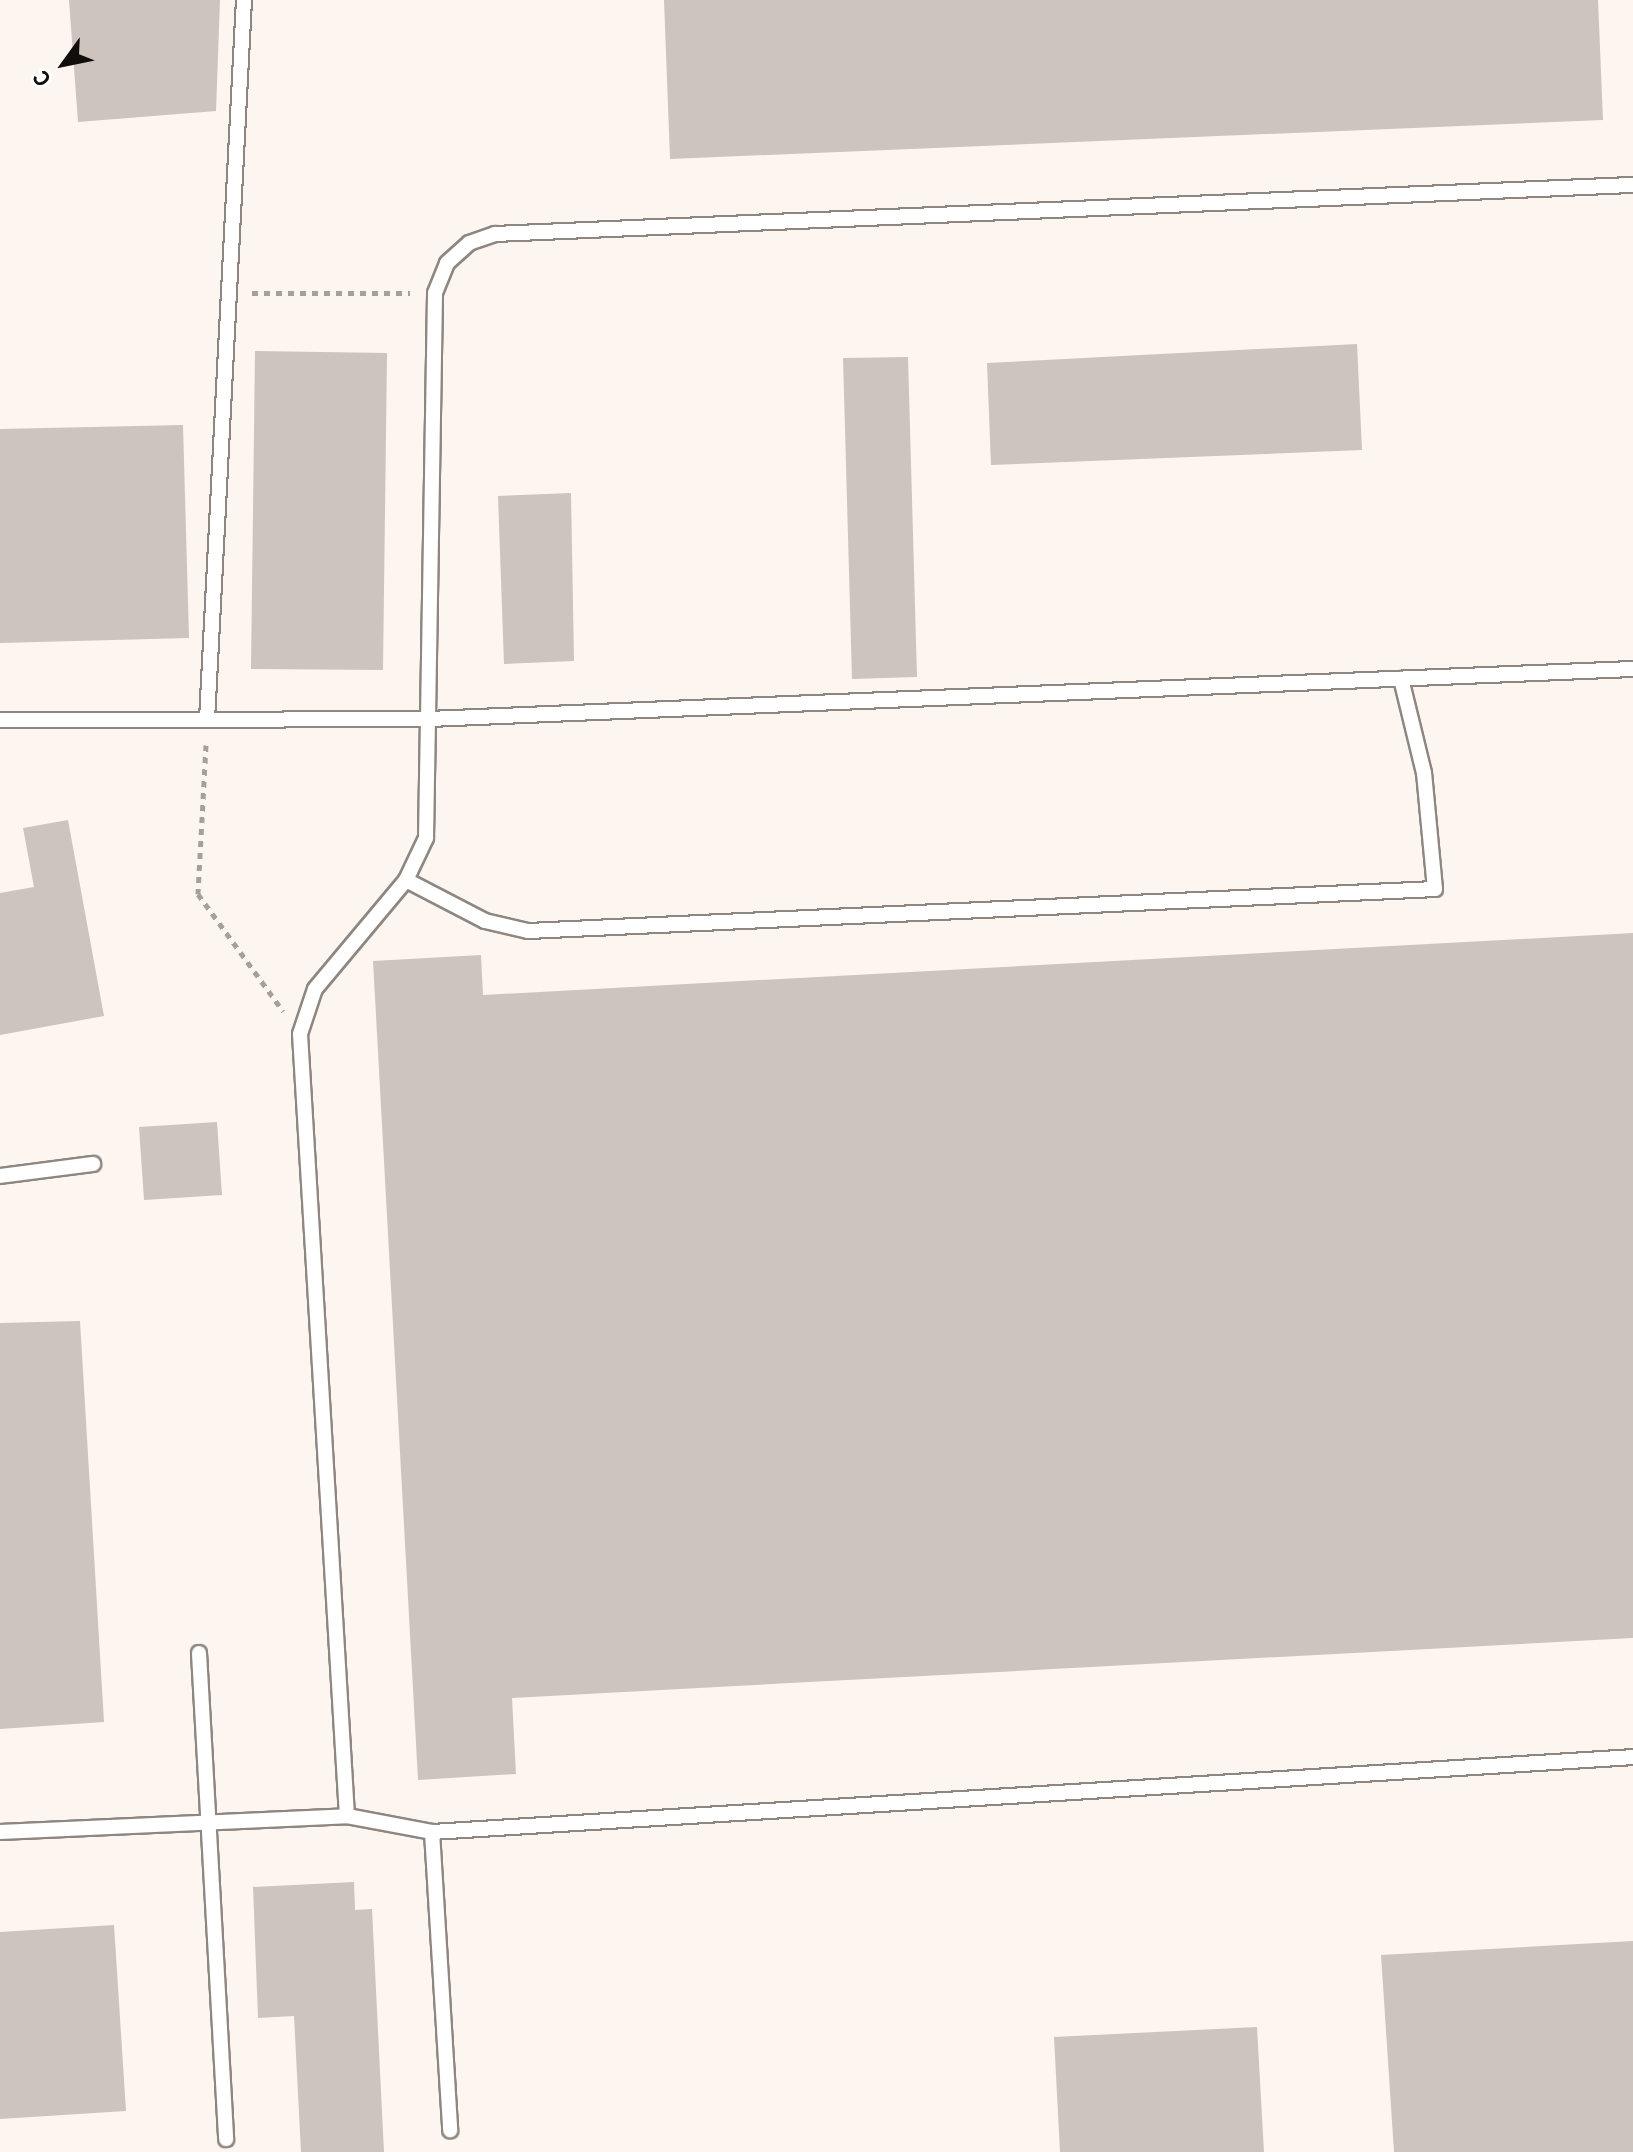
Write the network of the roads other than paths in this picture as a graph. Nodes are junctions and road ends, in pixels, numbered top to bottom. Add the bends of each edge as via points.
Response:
1 (244, 0) edge
2 (1633, 185) edge
3 (1633, 669) edge
4 (1401, 679) junction
5 (429, 719) junction
6 (0, 720) edge
7 (207, 720) junction
8 (406, 880) junction
9 (93, 1164) dead end
10 (0, 1176) edge
11 (199, 1653) dead end
12 (1633, 1757) edge
13 (347, 1816) junction
14 (207, 1822) junction
15 (0, 1832) edge
16 (432, 1832) junction
17 (450, 2130) dead end
18 (226, 2139) dead end

1 - 7 lane
2 - 5 lane via 495,234 469,243 447,263 435,293
3 - 4 lane
4 - 5 lane
4 - 8 lane via 1424,773 1435,889 528,931 485,921
5 - 7 lane
5 - 8 lane via 426,838
6 - 7 lane
8 - 13 lane via 315,989 300,1034
9 - 10 lane
11 - 14 lane
12 - 16 lane
13 - 14 lane
13 - 16 lane
14 - 15 lane
14 - 18 lane
16 - 17 lane

